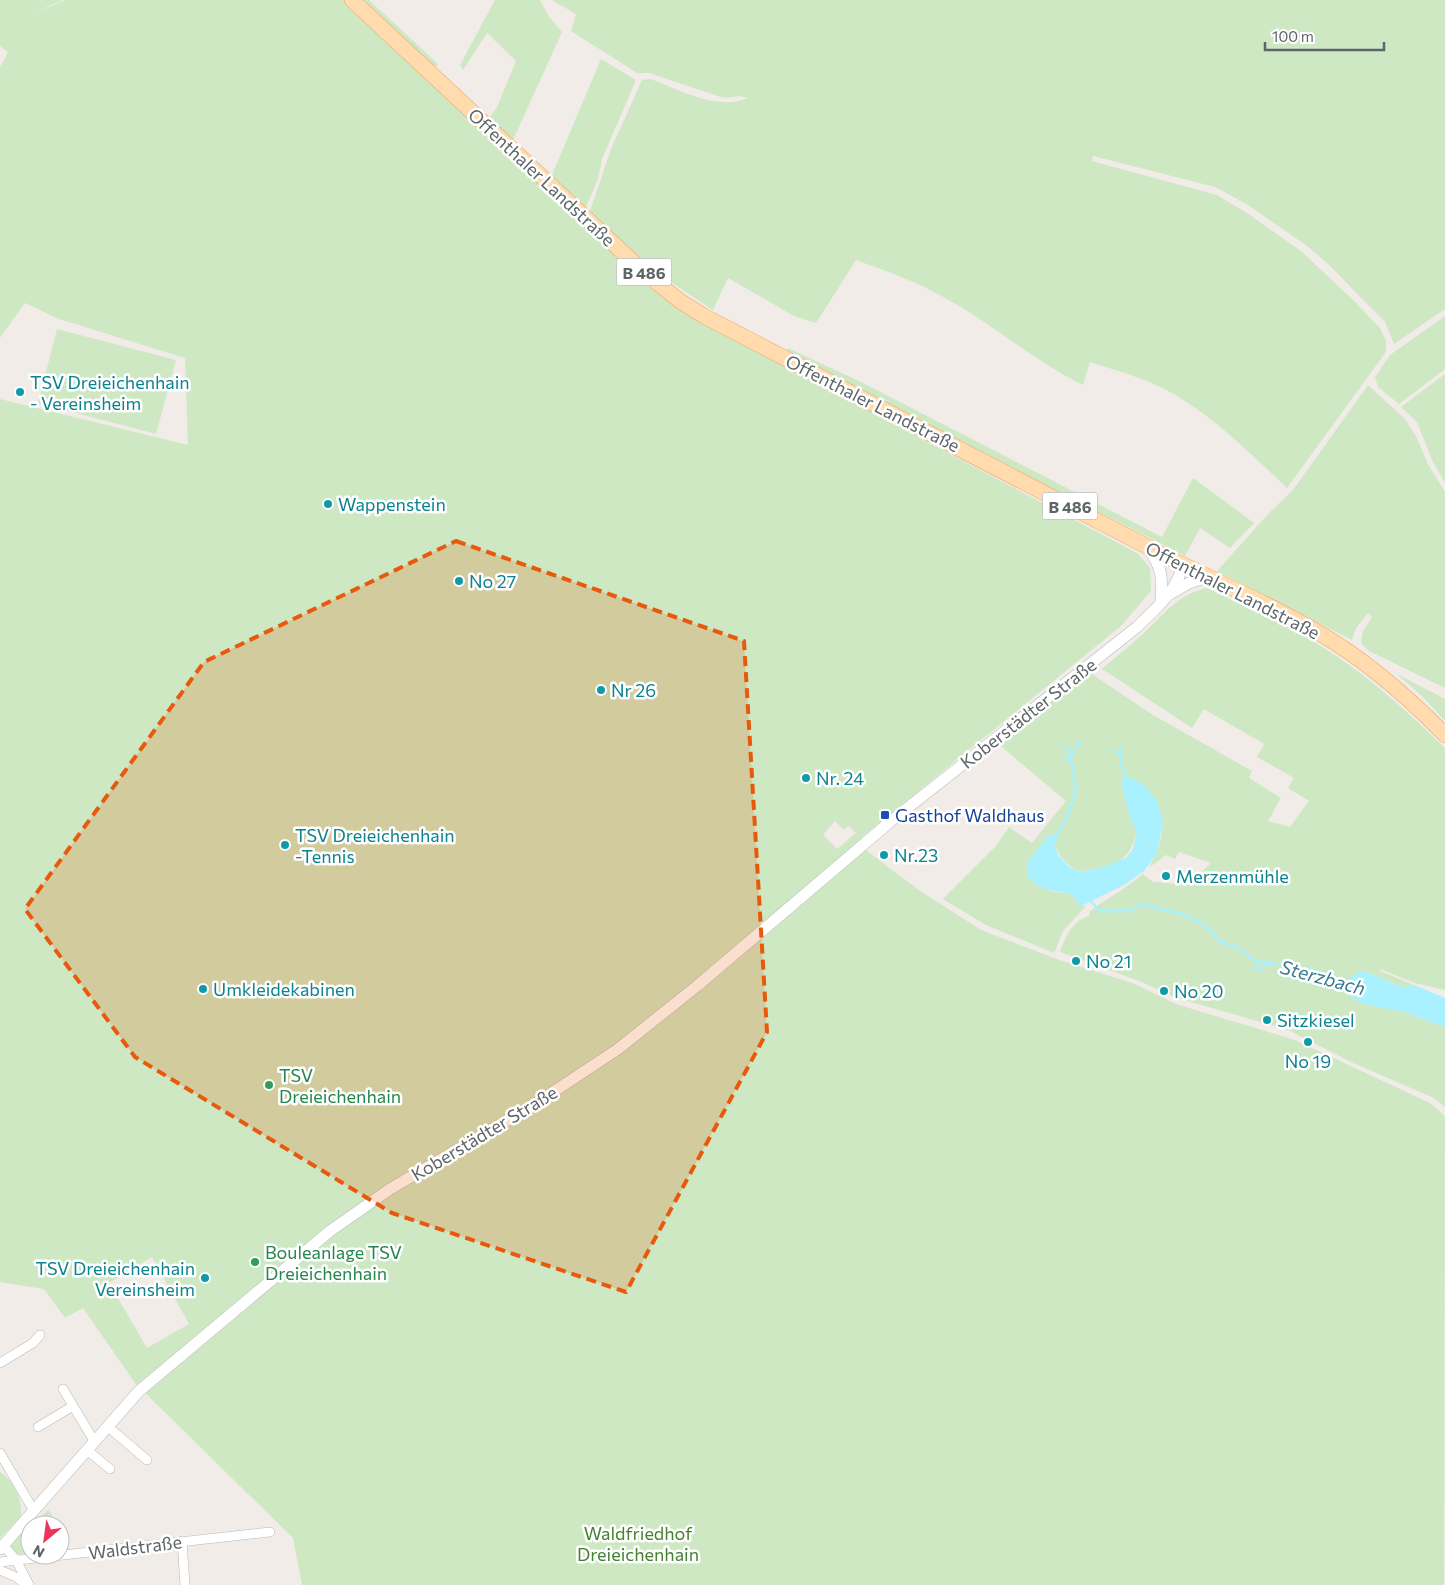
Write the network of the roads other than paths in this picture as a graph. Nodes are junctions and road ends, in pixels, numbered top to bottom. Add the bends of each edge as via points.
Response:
1 (352, 0) edge
2 (1148, 548) junction
3 (1182, 564) junction
4 (1207, 577) junction
5 (1161, 601) junction
6 (1445, 735) edge
7 (40, 1334) dead end
8 (0, 1363) edge
9 (63, 1388) dead end
10 (73, 1406) junction
11 (107, 1426) junction
12 (38, 1427) dead end
13 (91, 1445) junction
14 (0, 1454) edge
15 (148, 1460) dead end
16 (4, 1465) edge
17 (110, 1469) dead end
18 (34, 1511) junction
19 (270, 1532) dead end
20 (182, 1541) junction
21 (2, 1548) edge
22 (16, 1560) junction
23 (0, 1562) edge
24 (0, 1570) edge
25 (28, 1585) edge
26 (185, 1585) edge

1 - 2 main road, Offenthaler Landstraße / B 486 via 646,274 680,301
2 - 3 main road, Offenthaler Landstraße / B 486
2 - 5 street via 1162,576
3 - 4 main road, Offenthaler Landstraße / B 486
3 - 5 street via 1168,578
4 - 5 street via 1188,583
4 - 6 main road, Offenthaler Landstraße / B 486 via 1337,644 1418,707
5 - 11 street, Koberstädter Straße via 1132,631 865,843 618,1050 535,1104 390,1189 330,1231 158,1374
7 - 8 street via 33,1343
9 - 10 street
10 - 12 street
10 - 13 street
11 - 13 street, Koberstädter Straße
11 - 15 street
13 - 17 street
13 - 18 street, Koberstädter Straße
14 - 16 street
16 - 18 street
18 - 21 street, Koberstädter Straße
19 - 20 street, Waldstraße
20 - 22 street, Waldstraße
20 - 26 street
21 - 22 street
22 - 23 street, Waldstraße
22 - 25 street
24 - 25 street

